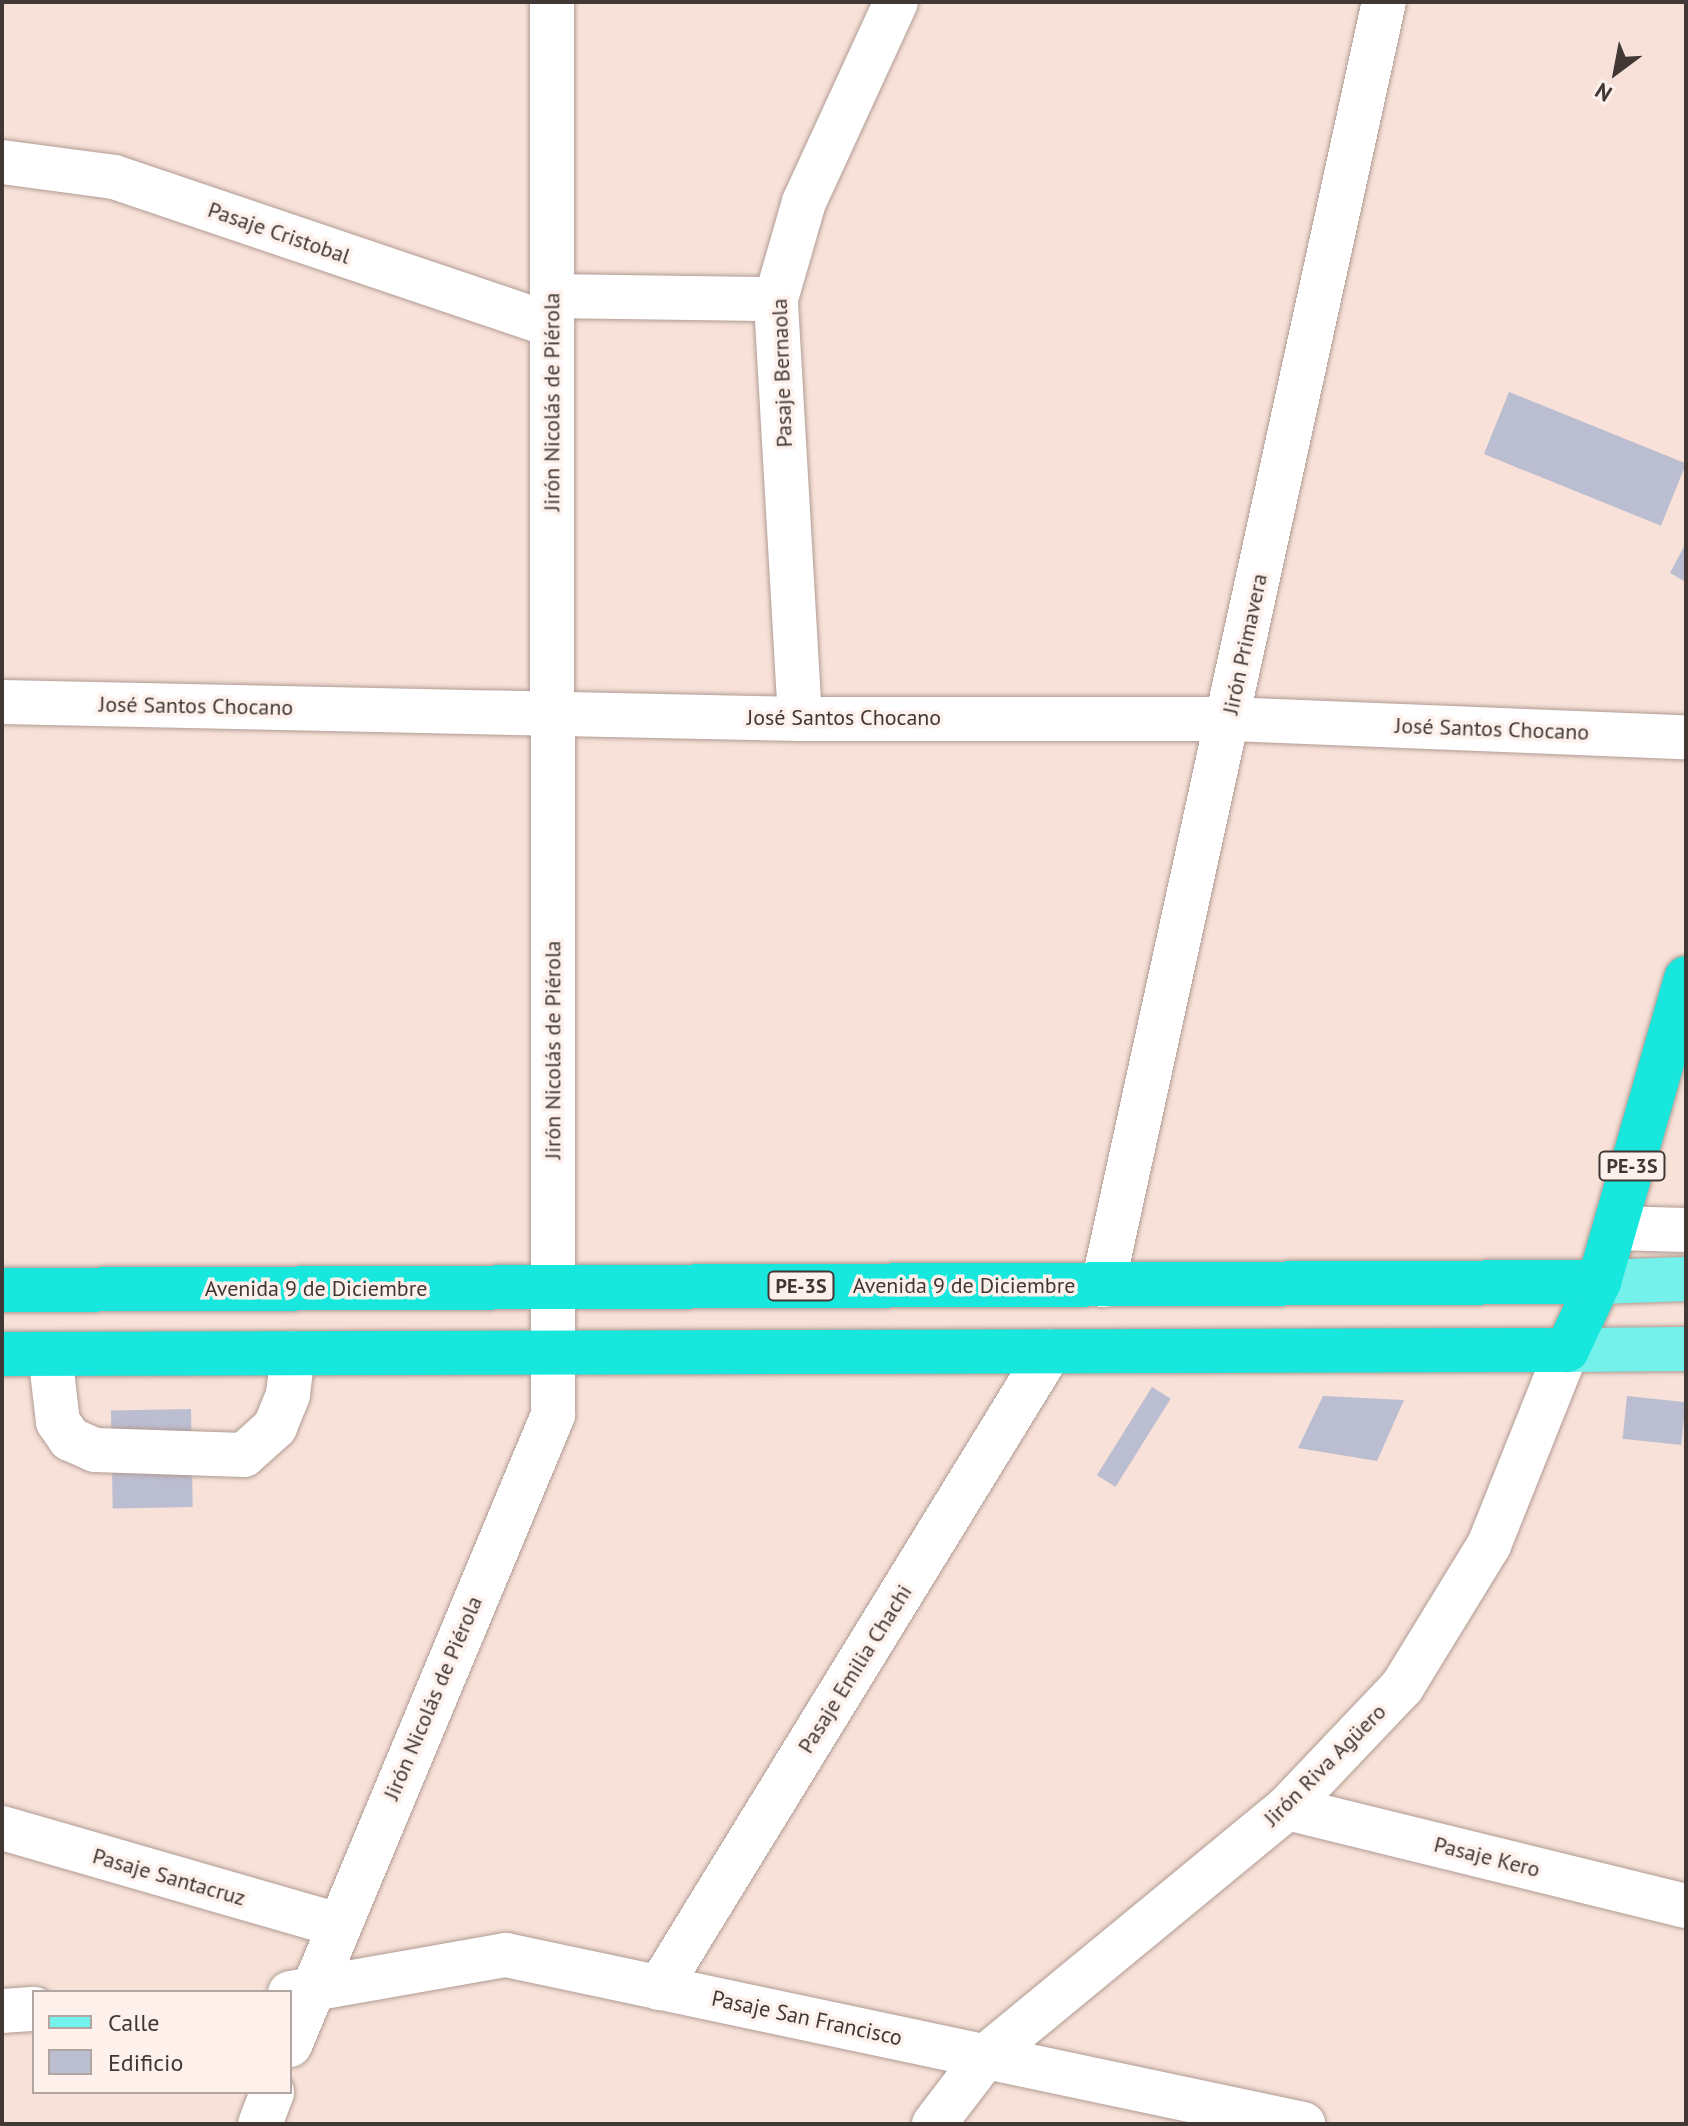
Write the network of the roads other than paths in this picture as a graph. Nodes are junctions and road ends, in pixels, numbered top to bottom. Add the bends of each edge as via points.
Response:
1 (552, 2) edge
2 (896, 2) edge
3 (1384, 2) edge
4 (2, 162) edge
5 (776, 299) junction
6 (552, 310) junction
7 (2, 702) edge
8 (553, 713) junction
9 (800, 719) junction
10 (1229, 719) junction
11 (1686, 737) edge
12 (1684, 992) edge
13 (1615, 1228) junction
14 (1686, 1230) edge
15 (1686, 1279) edge
16 (1599, 1282) junction
17 (1103, 1285) junction
18 (553, 1288) junction
19 (2, 1290) edge
20 (1686, 1349) edge
21 (1567, 1350) junction
22 (1050, 1351) junction
23 (553, 1352) junction
24 (293, 1353) junction
25 (2, 1354) edge
26 (50, 1354) junction
27 (1287, 1808) junction
28 (2, 1828) edge
29 (1686, 1906) edge
30 (337, 1925) junction
31 (659, 1988) junction
32 (300, 1993) edge
33 (32, 2009) edge
34 (2, 2011) edge
35 (292, 2035) edge
36 (986, 2056) junction
37 (271, 2094) edge
38 (260, 2124) edge
39 (934, 2124) edge
40 (1303, 2124) edge

1 - 6 street, Jirón Nicolás de Piérola
2 - 5 street, Pasaje Bernaola via 804,202
3 - 10 street, Jirón Primavera
4 - 6 street, Pasaje Cristobal via 114,177
5 - 6 street, Pasaje Cristobal
5 - 9 street, Pasaje Bernaola
6 - 8 street, Jirón Nicolás de Piérola
7 - 8 street, José Santos Chocano
8 - 9 street, José Santos Chocano
8 - 18 street, Jirón Nicolás de Piérola
9 - 10 street, José Santos Chocano
10 - 11 street, José Santos Chocano
10 - 17 street, Jirón Primavera
12 - 13 highway, PE-3S
13 - 14 street
13 - 16 highway, PE-3S
15 - 16 main road, Avenida 9 de Diciembre
16 - 17 highway, Avenida 9 de Diciembre / PE-3S
16 - 21 highway, PE-3S
17 - 18 highway, Avenida 9 de Diciembre / PE-3S
18 - 19 highway, Avenida 9 de Diciembre / PE-3S
18 - 23 street, Jirón Nicolás de Piérola
20 - 21 main road
21 - 22 highway
21 - 27 street, Jirón Riva Agüero via 1489,1545 1402,1687
22 - 23 highway
22 - 31 street, Pasaje Emilia Chachi
23 - 24 highway
23 - 30 street, Jirón Nicolás de Piérola via 553,1415
24 - 26 highway
24 - 26 street via 288,1394 275,1427 244,1455 95,1450 70,1439 58,1422
25 - 26 highway
27 - 29 street, Pasaje Kero
27 - 36 street, Jirón Riva Agüero
28 - 30 street, Pasaje Santacruz
30 - 32 street, Jirón Nicolás de Piérola
31 - 32 street, Pasaje San Francisco via 506,1955
31 - 36 street, Pasaje San Francisco
32 - 35 street, Jirón Nicolás de Piérola
33 - 34 street
36 - 39 street, Jirón Riva Agüero
36 - 40 street, Pasaje San Francisco
37 - 38 street

